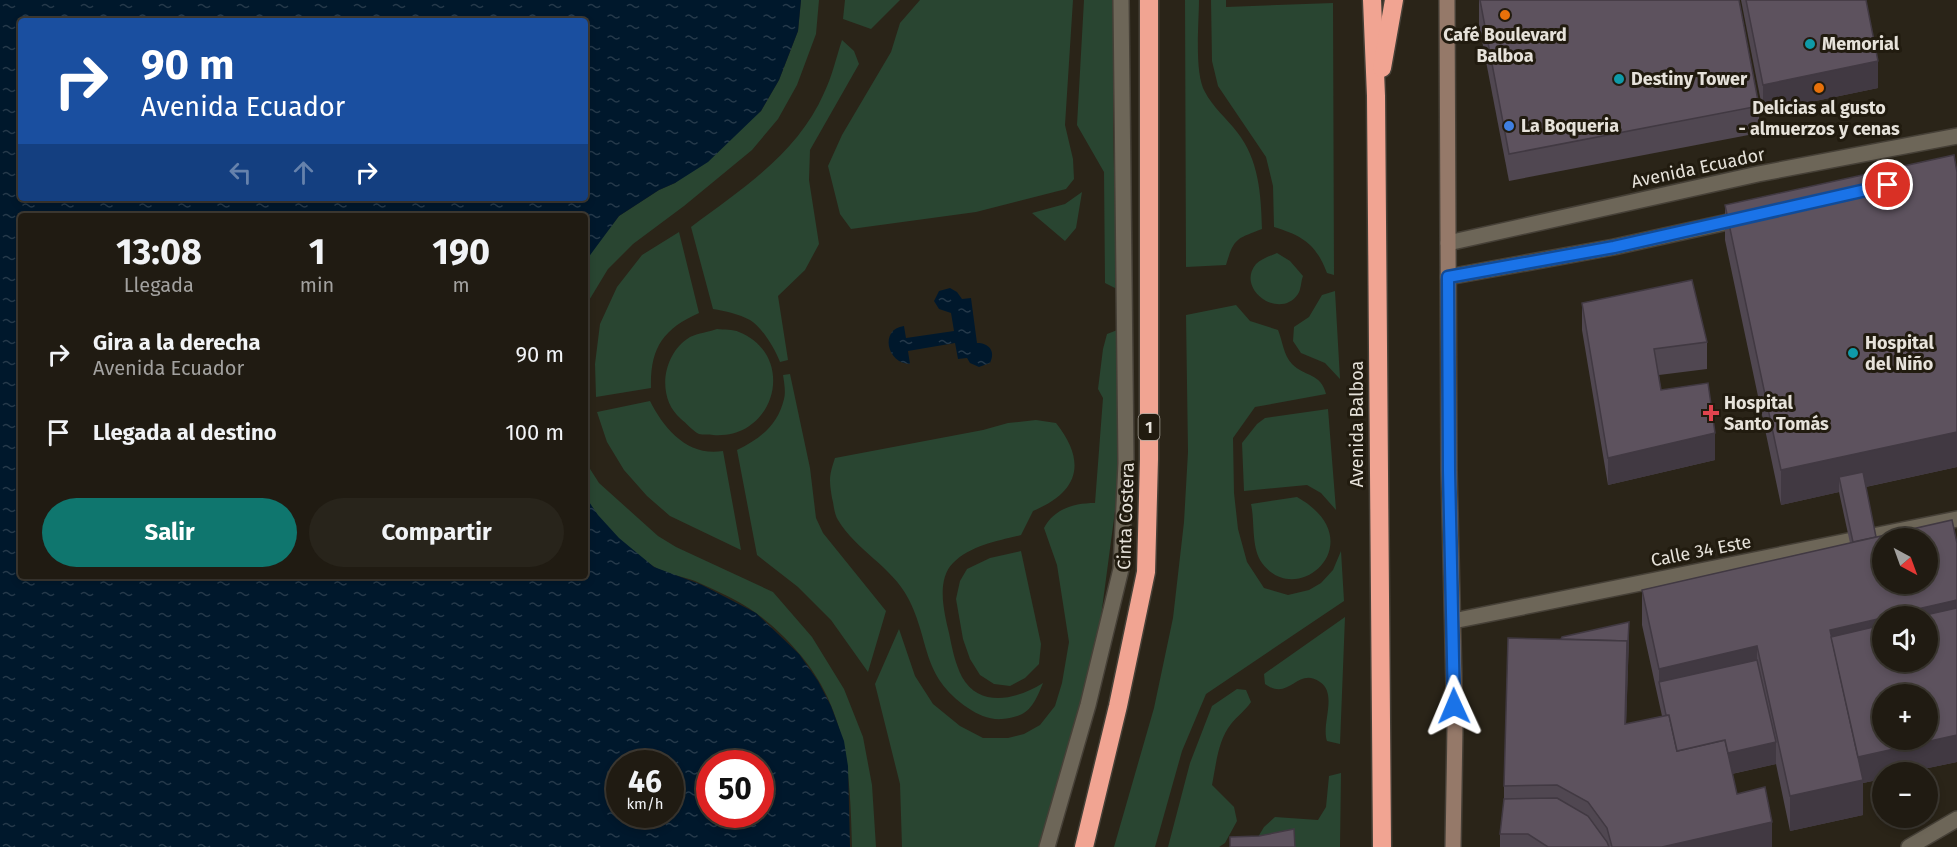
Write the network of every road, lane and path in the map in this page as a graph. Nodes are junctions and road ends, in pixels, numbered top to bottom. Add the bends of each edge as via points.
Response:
1 (1121, 0) edge
2 (1149, 0) edge
3 (1372, 0) edge
4 (1394, 0) edge
5 (1447, 0) edge
6 (1376, 96) junction
7 (1957, 135) edge
8 (1763, 214) edge
9 (1448, 243) junction
10 (1448, 277) junction
11 (1957, 519) edge
12 (1453, 621) junction
13 (1957, 819) edge
14 (1047, 847) edge
15 (1084, 847) edge
16 (1382, 847) edge
17 (1453, 847) edge
18 (1909, 847) edge

1 - 14 street via 1126,463 1121,569 1088,705
2 - 15 highway, Cinta Costera / 1 via 1146,572 1119,706
3 - 6 highway, Avenida Balboa
4 - 6 highway
5 - 9 main road
6 - 16 highway, Avenida Balboa
7 - 9 street, Avenida Ecuador via 1758,174
8 - 10 street via 1614,247
9 - 10 main road
10 - 12 main road
11 - 12 street, Calle 34 Este
12 - 17 main road
13 - 18 street

